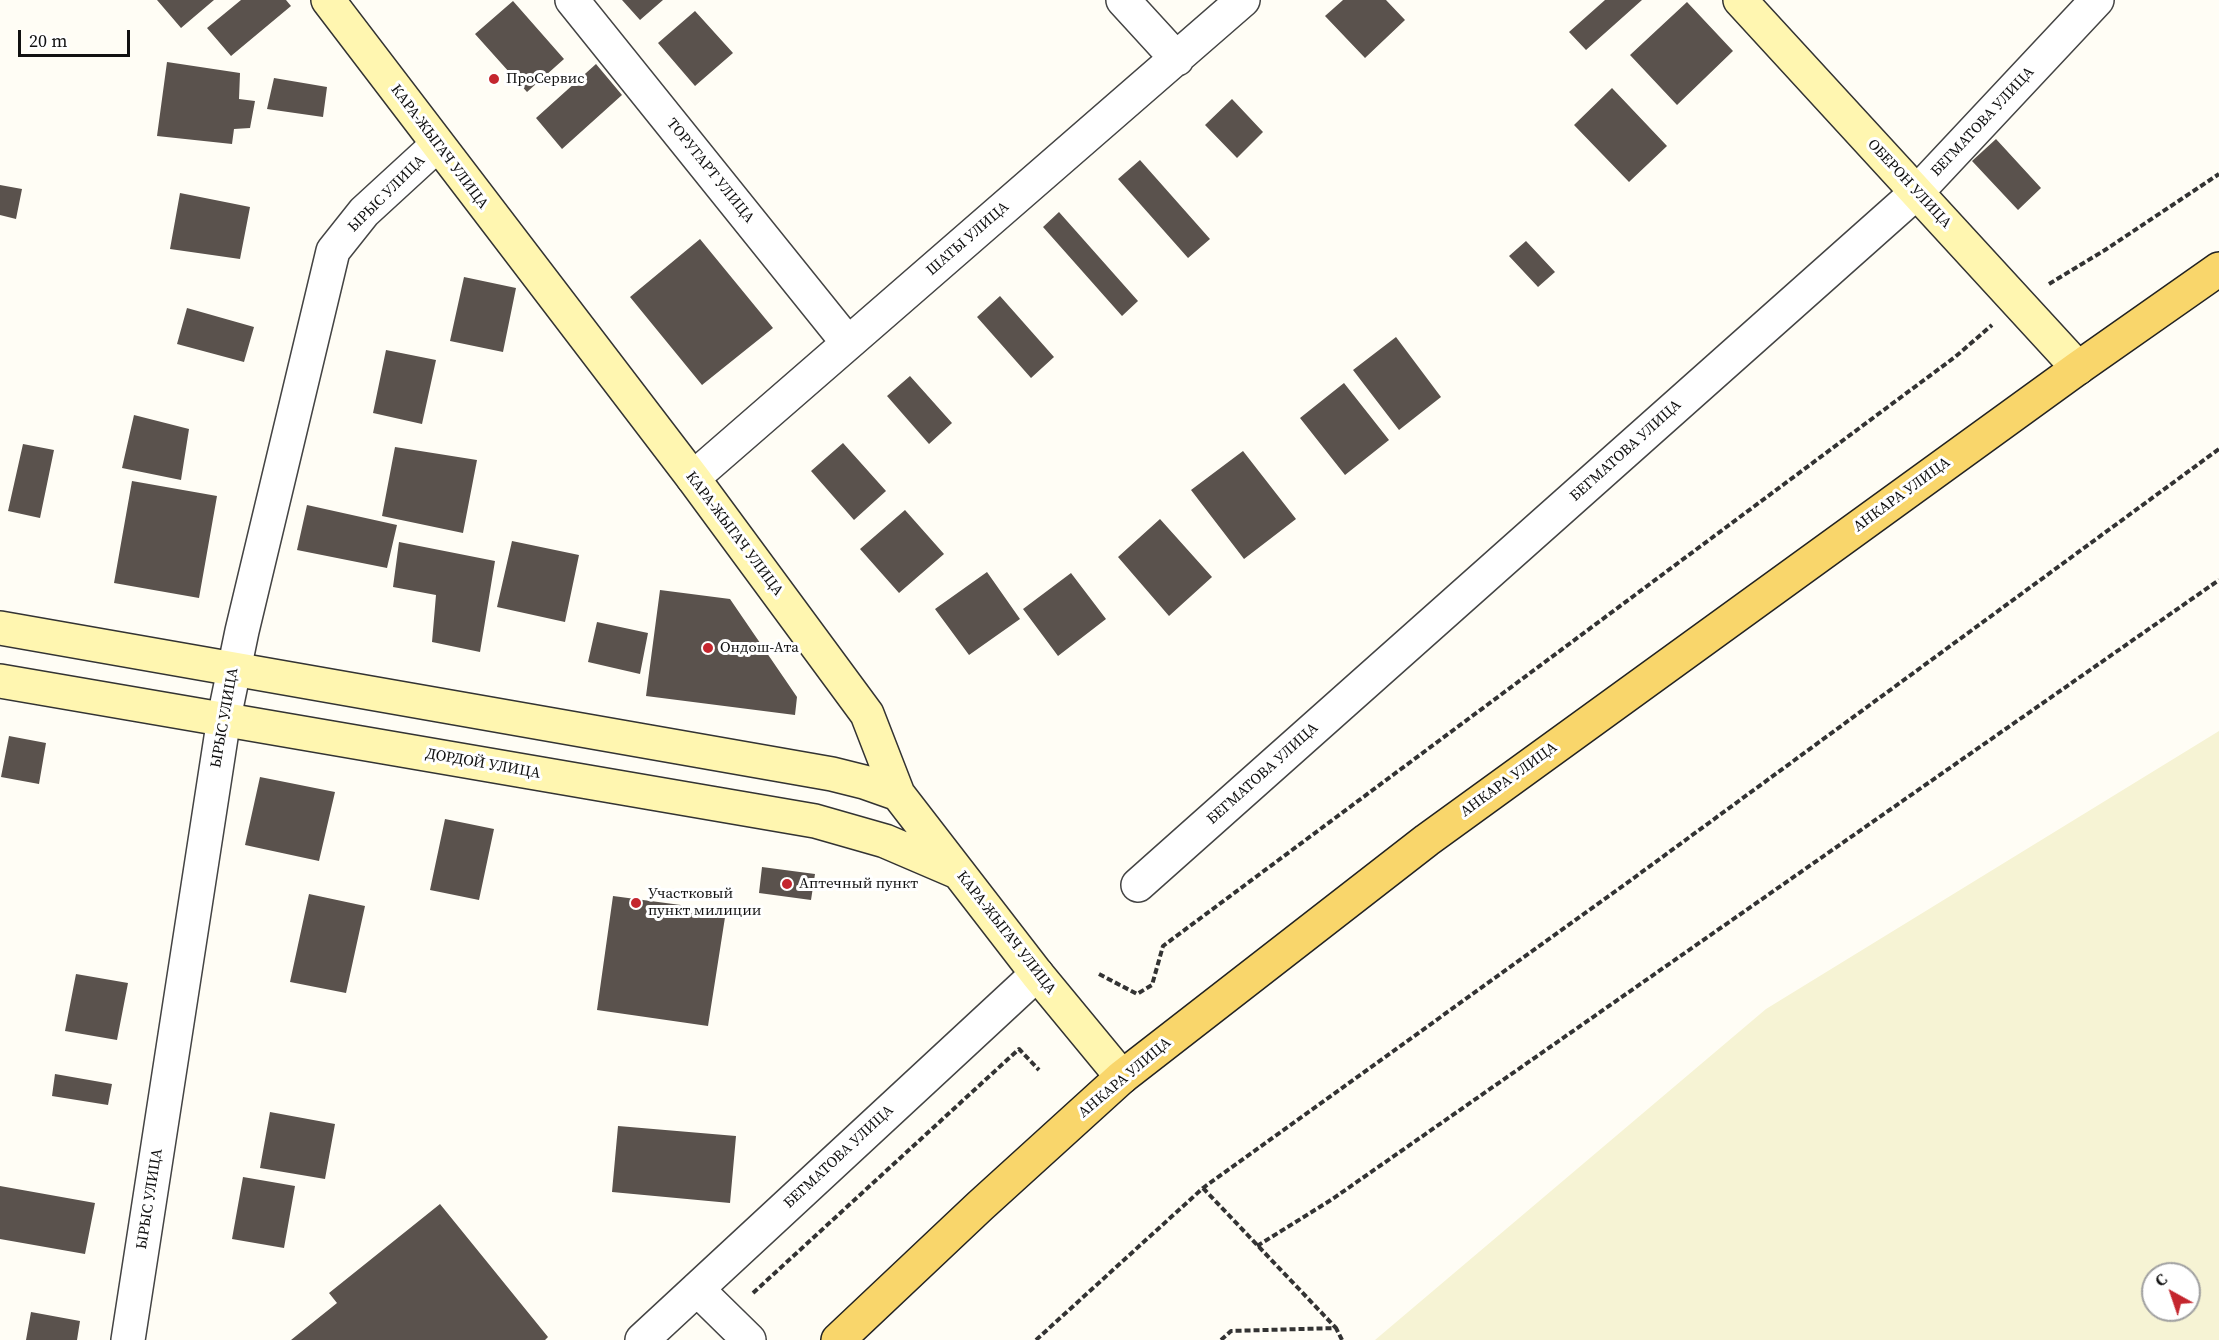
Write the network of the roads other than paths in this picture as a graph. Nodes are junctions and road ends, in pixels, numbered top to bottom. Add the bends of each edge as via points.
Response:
1 (328, 0) edge
2 (572, 0) edge
3 (1123, 0) edge
4 (1243, 0) edge
5 (1740, 0) edge
6 (2097, 0) edge
7 (1177, 59) junction
8 (437, 145) junction
9 (1917, 192) junction
10 (2219, 269) edge
11 (848, 343) junction
12 (2078, 368) junction
13 (693, 478) junction
14 (0, 628) edge
15 (234, 669) junction
16 (0, 681) edge
17 (224, 718) junction
18 (876, 737) junction
19 (832, 774) junction
20 (898, 794) junction
21 (959, 872) junction
22 (1138, 885) dead end
23 (1037, 974) junction
24 (1122, 1077) junction
25 (697, 1289) junction
26 (129, 1340) edge
27 (642, 1340) edge
28 (749, 1340) edge
29 (838, 1340) edge

1 - 8 street, КАРА-ЖЫГАЧ УЛИЦА
2 - 11 street, ТОРУГАРТ УЛИЦА
3 - 7 street
4 - 7 street, ШАТЫ УЛИЦА
5 - 9 street, ОБЕРОН УЛИЦА
6 - 9 street, БЕГМАТОВА УЛИЦА
7 - 11 street, ШАТЫ УЛИЦА
8 - 13 street, КАРА-ЖЫГАЧ УЛИЦА
8 - 15 street, ЫРЫС УЛИЦА via 364,212 333,251
9 - 12 street, ОБЕРОН УЛИЦА
9 - 22 street, БЕГМАТОВА УЛИЦА
10 - 12 main road, АНКАРА УЛИЦА
11 - 13 street, ШАТЫ УЛИЦА
12 - 24 main road, АНКАРА УЛИЦА via 1427,840
13 - 18 street, КАРА-ЖЫГАЧ УЛИЦА via 867,714
14 - 15 street
15 - 17 street, ЫРЫС УЛИЦА
15 - 19 street
16 - 17 street, ДОРДОЙ УЛИЦА
17 - 21 street, ДОРДОЙ УЛИЦА via 815,821 885,841
17 - 26 street, ЫРЫС УЛИЦА
18 - 19 street via 864,756
18 - 20 street, КАРА-ЖЫГАЧ УЛИЦА
19 - 20 street
20 - 21 street, КАРА-ЖЫГАЧ УЛИЦА
21 - 23 street, КАРА-ЖЫГАЧ УЛИЦА
23 - 24 street, КАРА-ЖЫГАЧ УЛИЦА
23 - 25 street, БЕГМАТОВА УЛИЦА
24 - 29 main road, АНКАРА УЛИЦА
25 - 27 street, БЕГМАТОВА УЛИЦА
25 - 28 street

